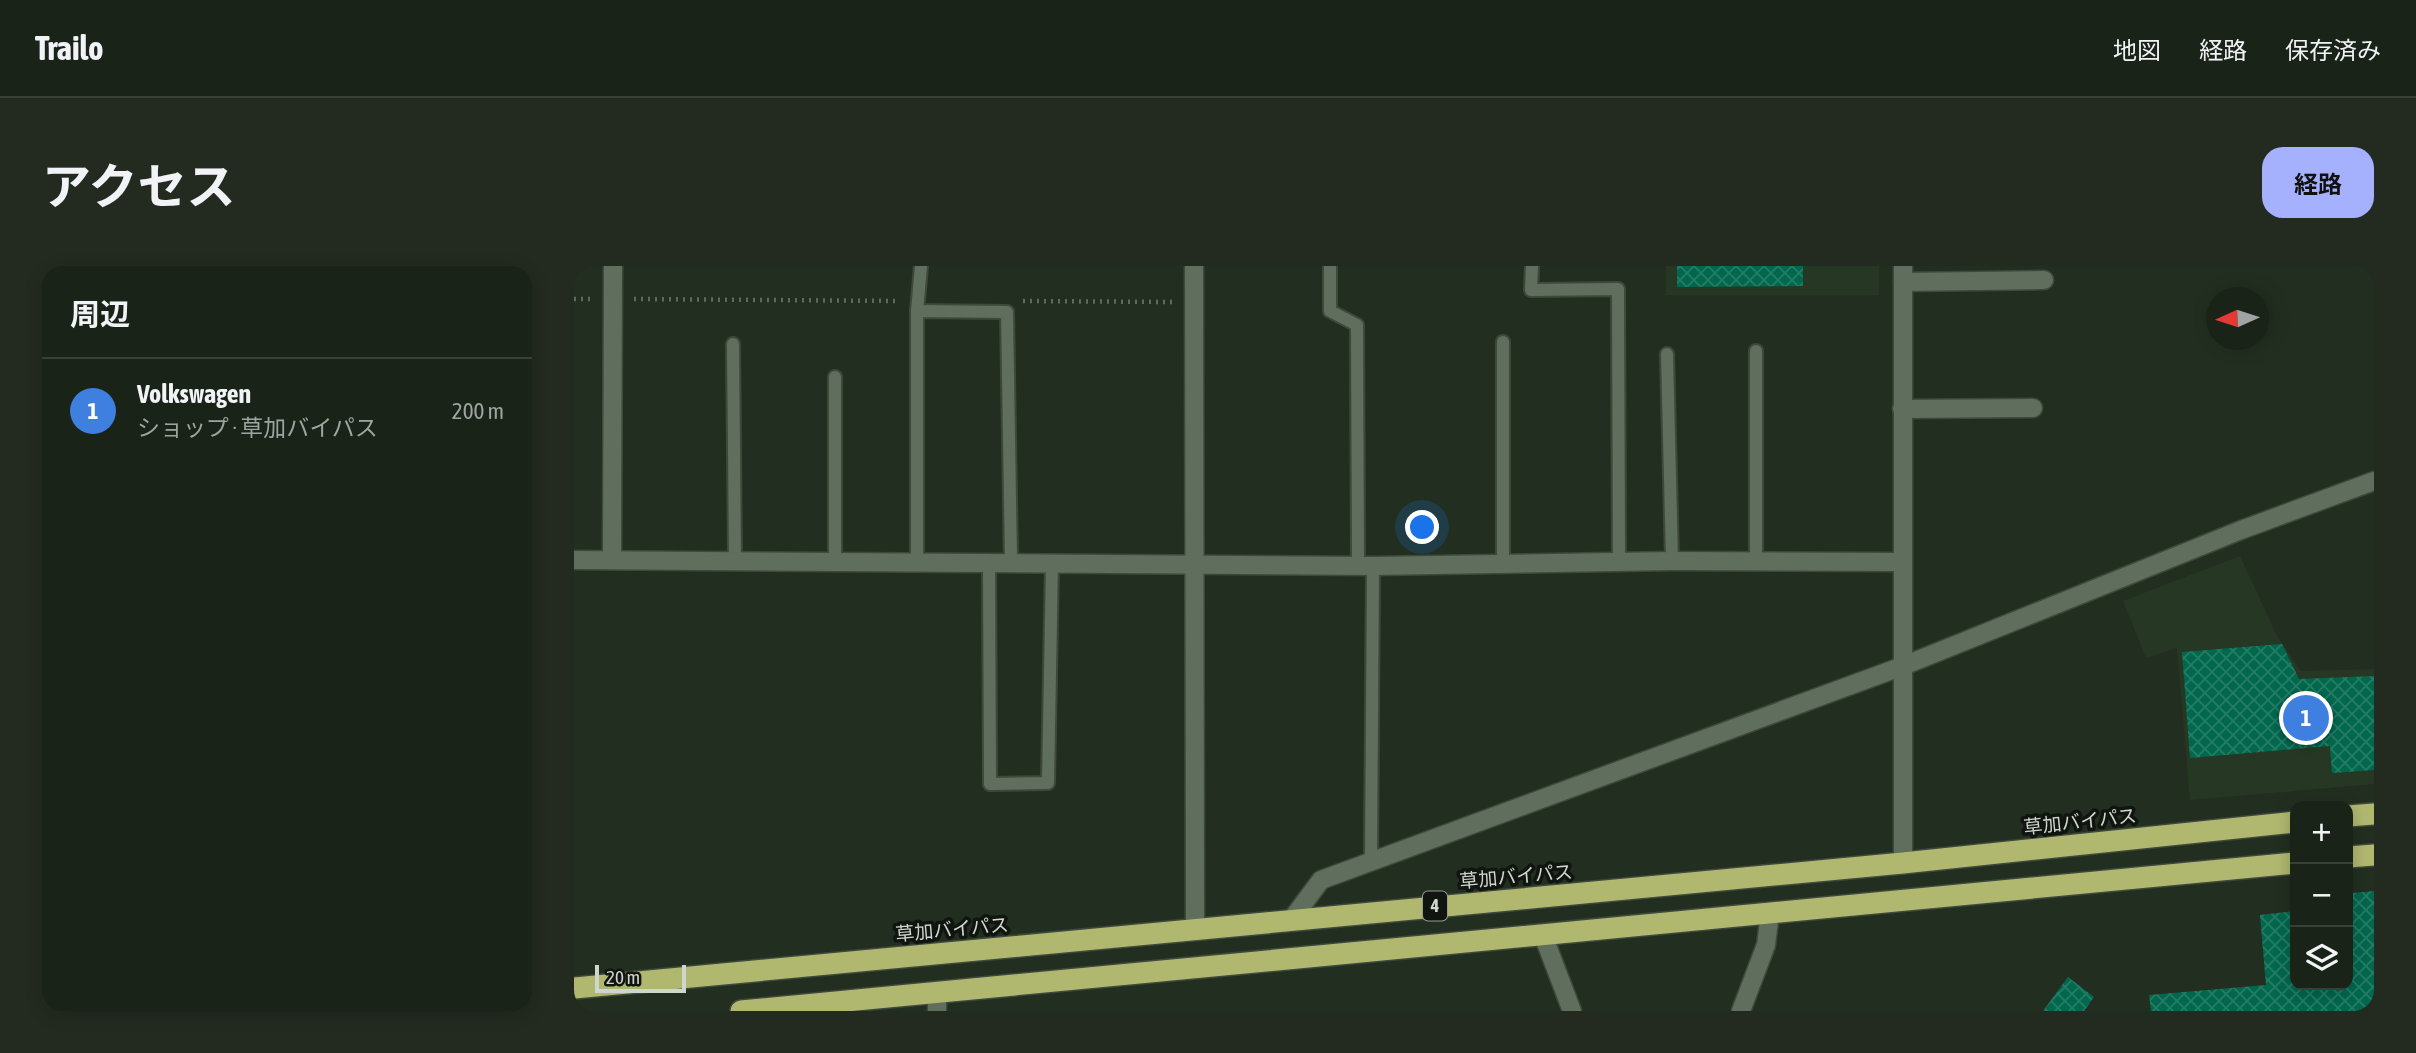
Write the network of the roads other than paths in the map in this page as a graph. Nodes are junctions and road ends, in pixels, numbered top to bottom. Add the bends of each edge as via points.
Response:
1 (612, 266) edge
2 (921, 266) edge
3 (1194, 266) edge
4 (1329, 266) edge
5 (1532, 266) edge
6 (1903, 274) edge
7 (2044, 280) dead end
8 (916, 306) junction
9 (1503, 342) dead end
10 (733, 344) dead end
11 (1756, 351) dead end
12 (1667, 354) dead end
13 (835, 377) dead end
14 (2033, 408) dead end
15 (1902, 409) junction
16 (2374, 481) edge
17 (574, 559) edge
18 (612, 560) junction
19 (735, 560) junction
20 (989, 561) junction
21 (1011, 561) junction
22 (1672, 561) junction
23 (835, 562) junction
24 (917, 562) junction
25 (1619, 562) junction
26 (1756, 562) junction
27 (1901, 562) junction
28 (1052, 563) junction
29 (1503, 564) junction
30 (1197, 565) junction
31 (1366, 566) junction
32 (1903, 666) junction
33 (2374, 814) edge
34 (2353, 816) edge
35 (2290, 823) edge
36 (2374, 855) edge
37 (2353, 857) edge
38 (1371, 861) junction
39 (1903, 863) junction
40 (2290, 863) edge
41 (1770, 913) junction
42 (1292, 919) junction
43 (1195, 929) junction
44 (1543, 935) junction
45 (574, 988) edge
46 (937, 1002) edge
47 (741, 1011) edge
48 (1572, 1011) edge
49 (1741, 1011) edge

1 - 18 street
2 - 8 lane
3 - 30 street
4 - 31 lane via 1330,312 1357,325
5 - 25 lane via 1531,290 1618,289
6 - 7 street
6 - 15 street
8 - 21 lane via 1007,312
8 - 24 lane
9 - 29 lane
10 - 19 lane
11 - 26 lane
12 - 22 lane
13 - 23 lane
14 - 15 street
15 - 27 street
16 - 32 street
17 - 18 street
18 - 19 street
19 - 23 street
20 - 21 street
20 - 24 street
20 - 28 lane via 990,784 1048,783
21 - 28 street
22 - 25 street
22 - 26 street
23 - 24 street
25 - 29 street
26 - 27 street
27 - 32 street
28 - 30 street
29 - 31 street
30 - 31 street
30 - 43 street
31 - 38 lane
32 - 38 street
32 - 39 street
33 - 34 highway
35 - 39 highway, 草加バイパス / 4
36 - 37 highway
38 - 42 street via 1321,880
39 - 42 highway, 草加バイパス / 4
40 - 41 highway, 4
41 - 44 highway, 4
41 - 49 street via 1766,945
42 - 43 highway, 草加バイパス / 4
43 - 45 highway, 草加バイパス / 4
44 - 46 highway, 4
44 - 48 street
46 - 47 highway, 4

